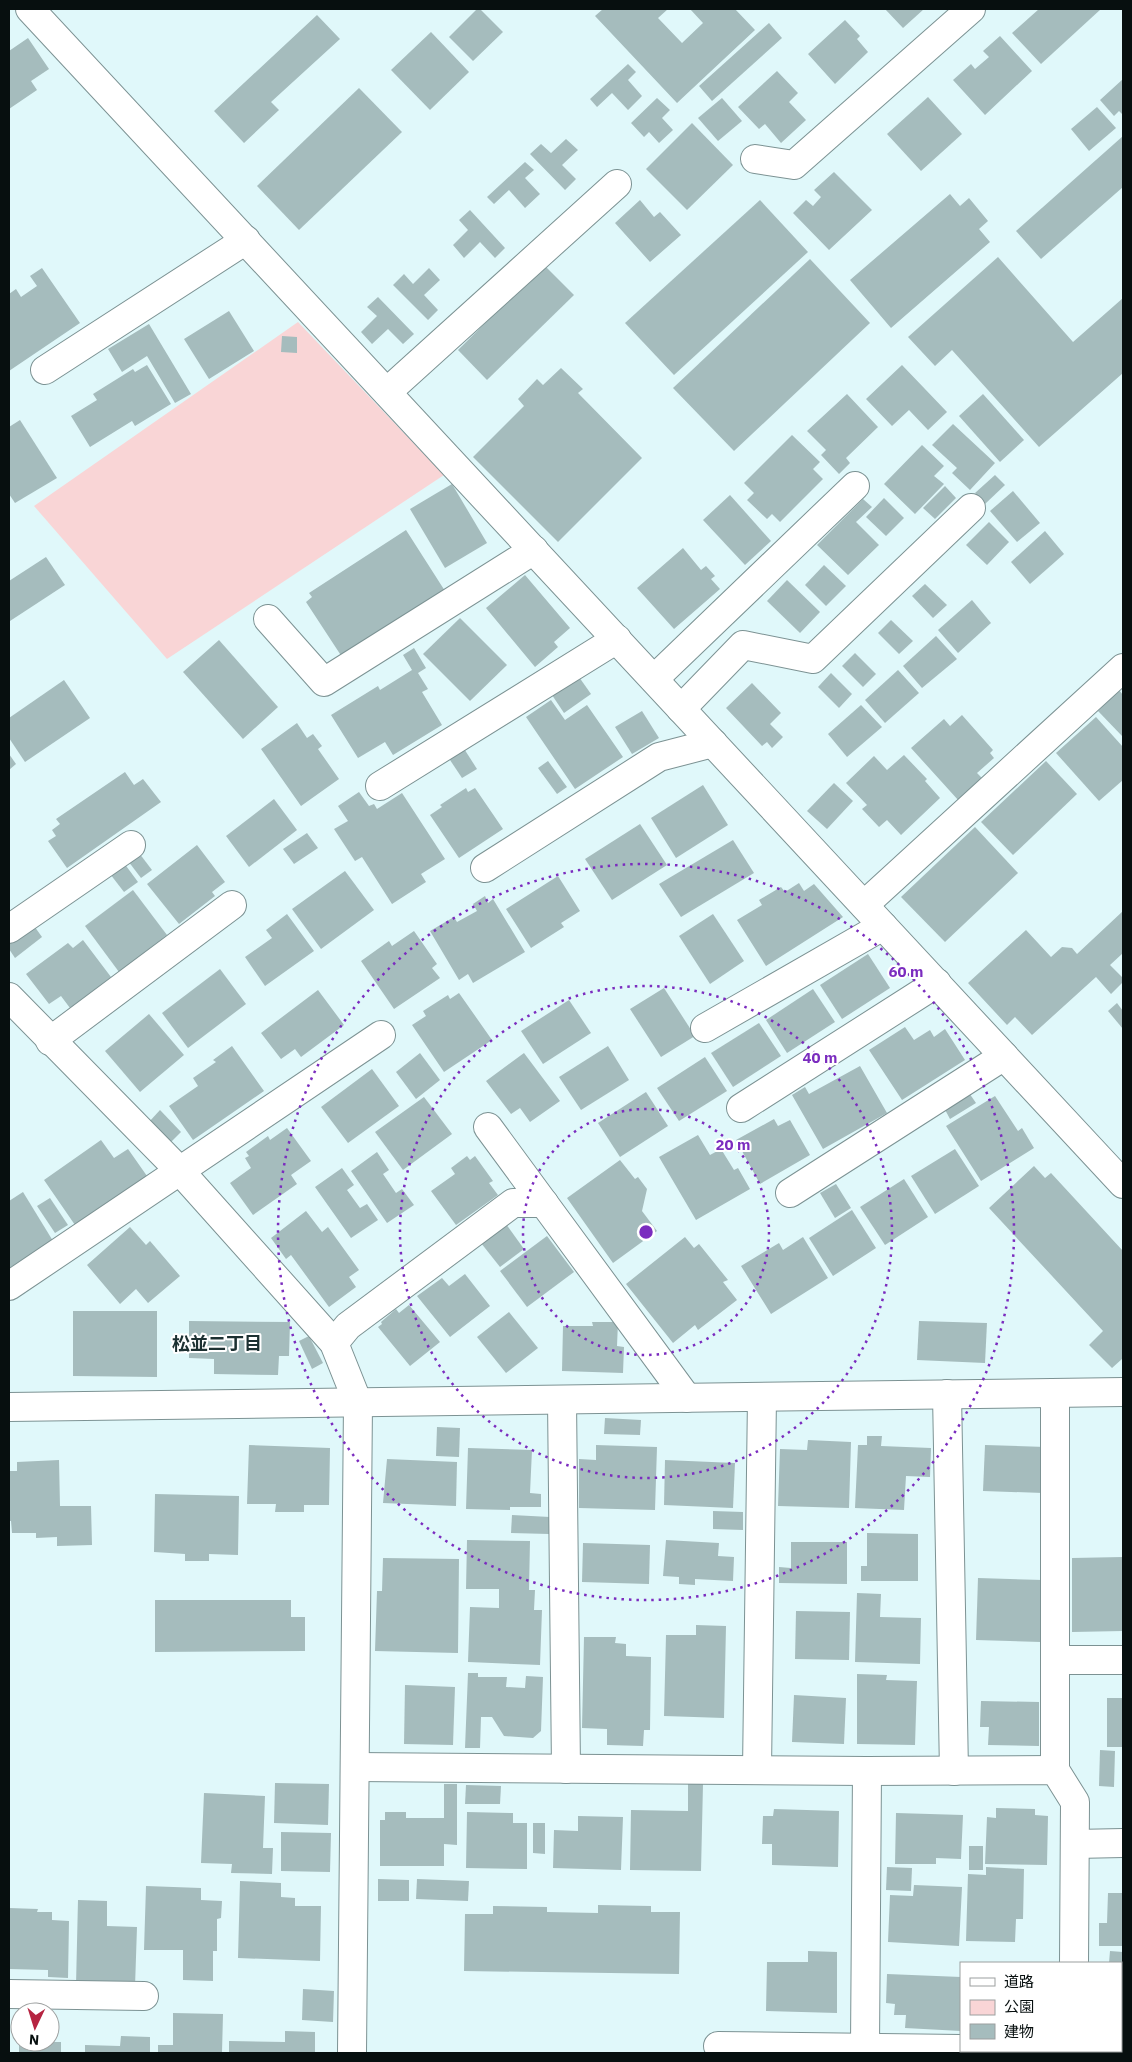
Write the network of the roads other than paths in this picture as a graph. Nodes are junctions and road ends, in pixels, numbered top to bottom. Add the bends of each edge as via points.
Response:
1 (30, 9) edge
2 (971, 9) edge
3 (755, 158) dead end
4 (617, 184) dead end
5 (246, 240) junction
6 (45, 370) dead end
7 (387, 392) junction
8 (855, 486) dead end
9 (971, 508) dead end
10 (534, 550) junction
11 (268, 620) dead end
12 (617, 639) junction
13 (1123, 668) edge
14 (654, 678) junction
15 (681, 709) junction
16 (713, 743) junction
17 (380, 786) dead end
18 (130, 845) dead end
19 (485, 868) dead end
20 (232, 905) dead end
21 (864, 905) junction
22 (883, 926) junction
23 (9, 929) edge
24 (937, 983) junction
25 (9, 997) edge
26 (705, 1028) dead end
27 (381, 1035) dead end
28 (50, 1041) junction
29 (1004, 1056) junction
30 (741, 1108) dead end
31 (488, 1126) dead end
32 (180, 1171) junction
33 (1123, 1184) edge
34 (790, 1193) dead end
35 (544, 1204) junction
36 (9, 1286) edge
37 (334, 1343) junction
38 (1123, 1392) edge
39 (1054, 1393) junction
40 (947, 1394) junction
41 (762, 1397) junction
42 (687, 1398) junction
43 (562, 1400) junction
44 (358, 1403) junction
45 (9, 1407) edge
46 (1055, 1660) junction
47 (1123, 1660) edge
48 (355, 1766) junction
49 (566, 1769) junction
50 (757, 1770) junction
51 (1055, 1770) junction
52 (867, 1771) junction
53 (954, 1771) junction
54 (1123, 1843) edge
55 (1075, 1844) junction
56 (1074, 1962) edge
57 (9, 1994) edge
58 (144, 1996) dead end
59 (718, 2046) dead end
60 (865, 2048) junction
61 (960, 2049) edge
62 (352, 2053) edge

1 - 5 street
2 - 3 street via 794,165
4 - 7 street
5 - 6 street
5 - 7 street
7 - 10 street
8 - 14 street
9 - 15 street via 813,659 743,645
10 - 11 street via 324,682
10 - 12 street
12 - 14 street
12 - 17 street
13 - 21 street
14 - 15 street
15 - 16 street
16 - 19 street via 659,758
16 - 21 street
18 - 23 street
20 - 28 street
21 - 22 street
22 - 24 street
22 - 26 street
24 - 29 street
24 - 30 street
25 - 28 street
27 - 32 street
28 - 32 street
29 - 33 street
29 - 34 street
31 - 35 street
32 - 36 street
32 - 37 street
35 - 37 street via 513,1203 348,1326
35 - 42 street
37 - 44 street
38 - 39 street
39 - 40 street
39 - 46 street
40 - 41 street
40 - 53 street
41 - 42 street
41 - 50 street
42 - 43 street
43 - 44 street
43 - 49 street
44 - 45 street
44 - 48 street
46 - 47 street
46 - 51 street
48 - 49 street
48 - 62 street
49 - 50 street
50 - 52 street
51 - 53 street
51 - 55 street via 1075,1802
52 - 53 street
52 - 60 street
54 - 55 street
55 - 56 street
57 - 58 street
59 - 60 street
60 - 61 street

